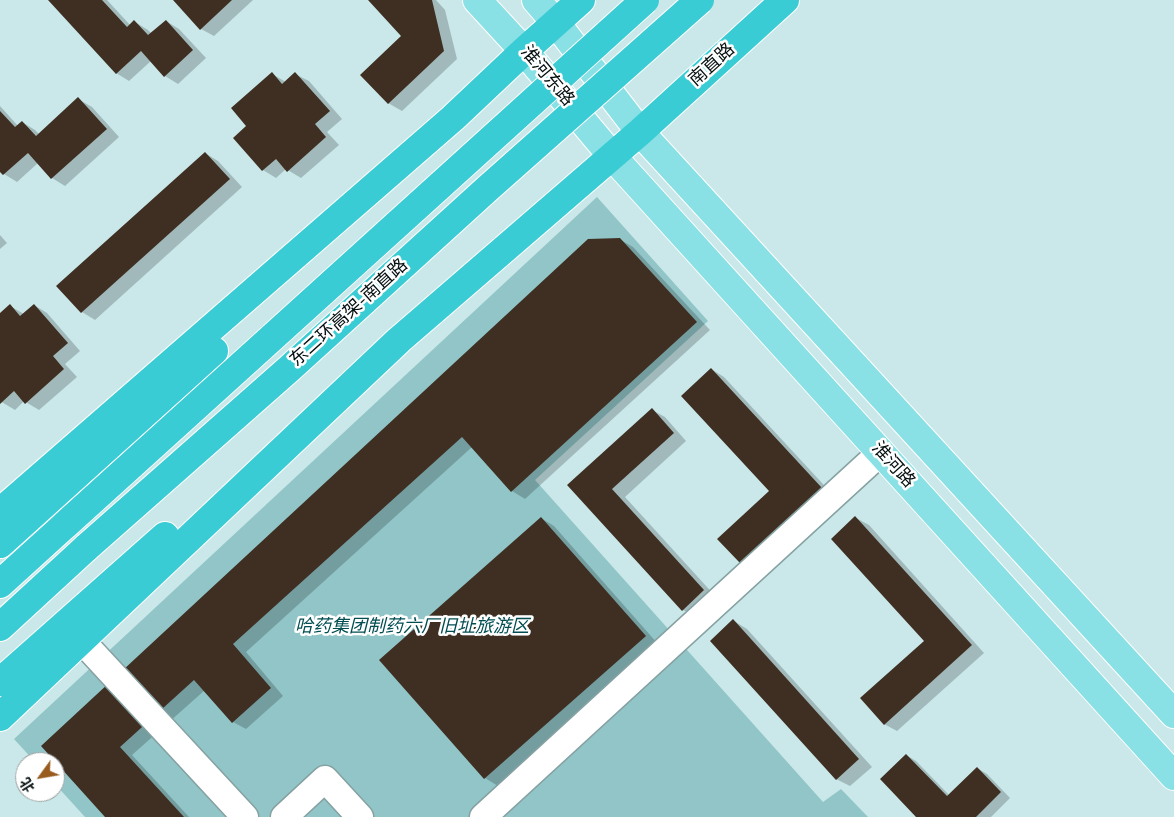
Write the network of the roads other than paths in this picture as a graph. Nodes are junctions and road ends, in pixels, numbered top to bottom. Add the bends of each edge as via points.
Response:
1 (478, 0) edge
2 (536, 0) edge
3 (581, 0) edge
4 (644, 0) edge
5 (700, 0) edge
6 (785, 0) edge
7 (556, 23) junction
8 (524, 51) junction
9 (452, 118) junction
10 (640, 132) junction
11 (612, 156) junction
12 (399, 340) junction
13 (880, 453) junction
14 (0, 512) edge
15 (0, 544) edge
16 (0, 584) edge
17 (0, 627) edge
18 (82, 640) junction
19 (0, 682) edge
20 (1174, 714) edge
21 (0, 717) edge
22 (1174, 776) edge
23 (245, 817) edge
24 (284, 817) edge
25 (360, 817) edge
26 (483, 817) edge

1 - 8 main road, 淮河东路
2 - 7 main road
3 - 7 highway
4 - 16 highway, 东二环高架-南直路, bridge
5 - 17 highway, 东二环高架-南直路, bridge
6 - 10 highway, 南直路
7 - 8 highway
7 - 10 main road
8 - 9 highway
8 - 11 main road, 淮河东路
9 - 14 highway
9 - 15 highway via 418,165
10 - 11 highway, 南直路
10 - 20 main road
11 - 12 highway, 南直路
11 - 13 main road, 淮河路
12 - 18 highway
12 - 19 highway via 313,405
13 - 22 main road, 淮河路
13 - 26 lane
18 - 21 highway
18 - 23 lane
24 - 25 lane via 325,779

